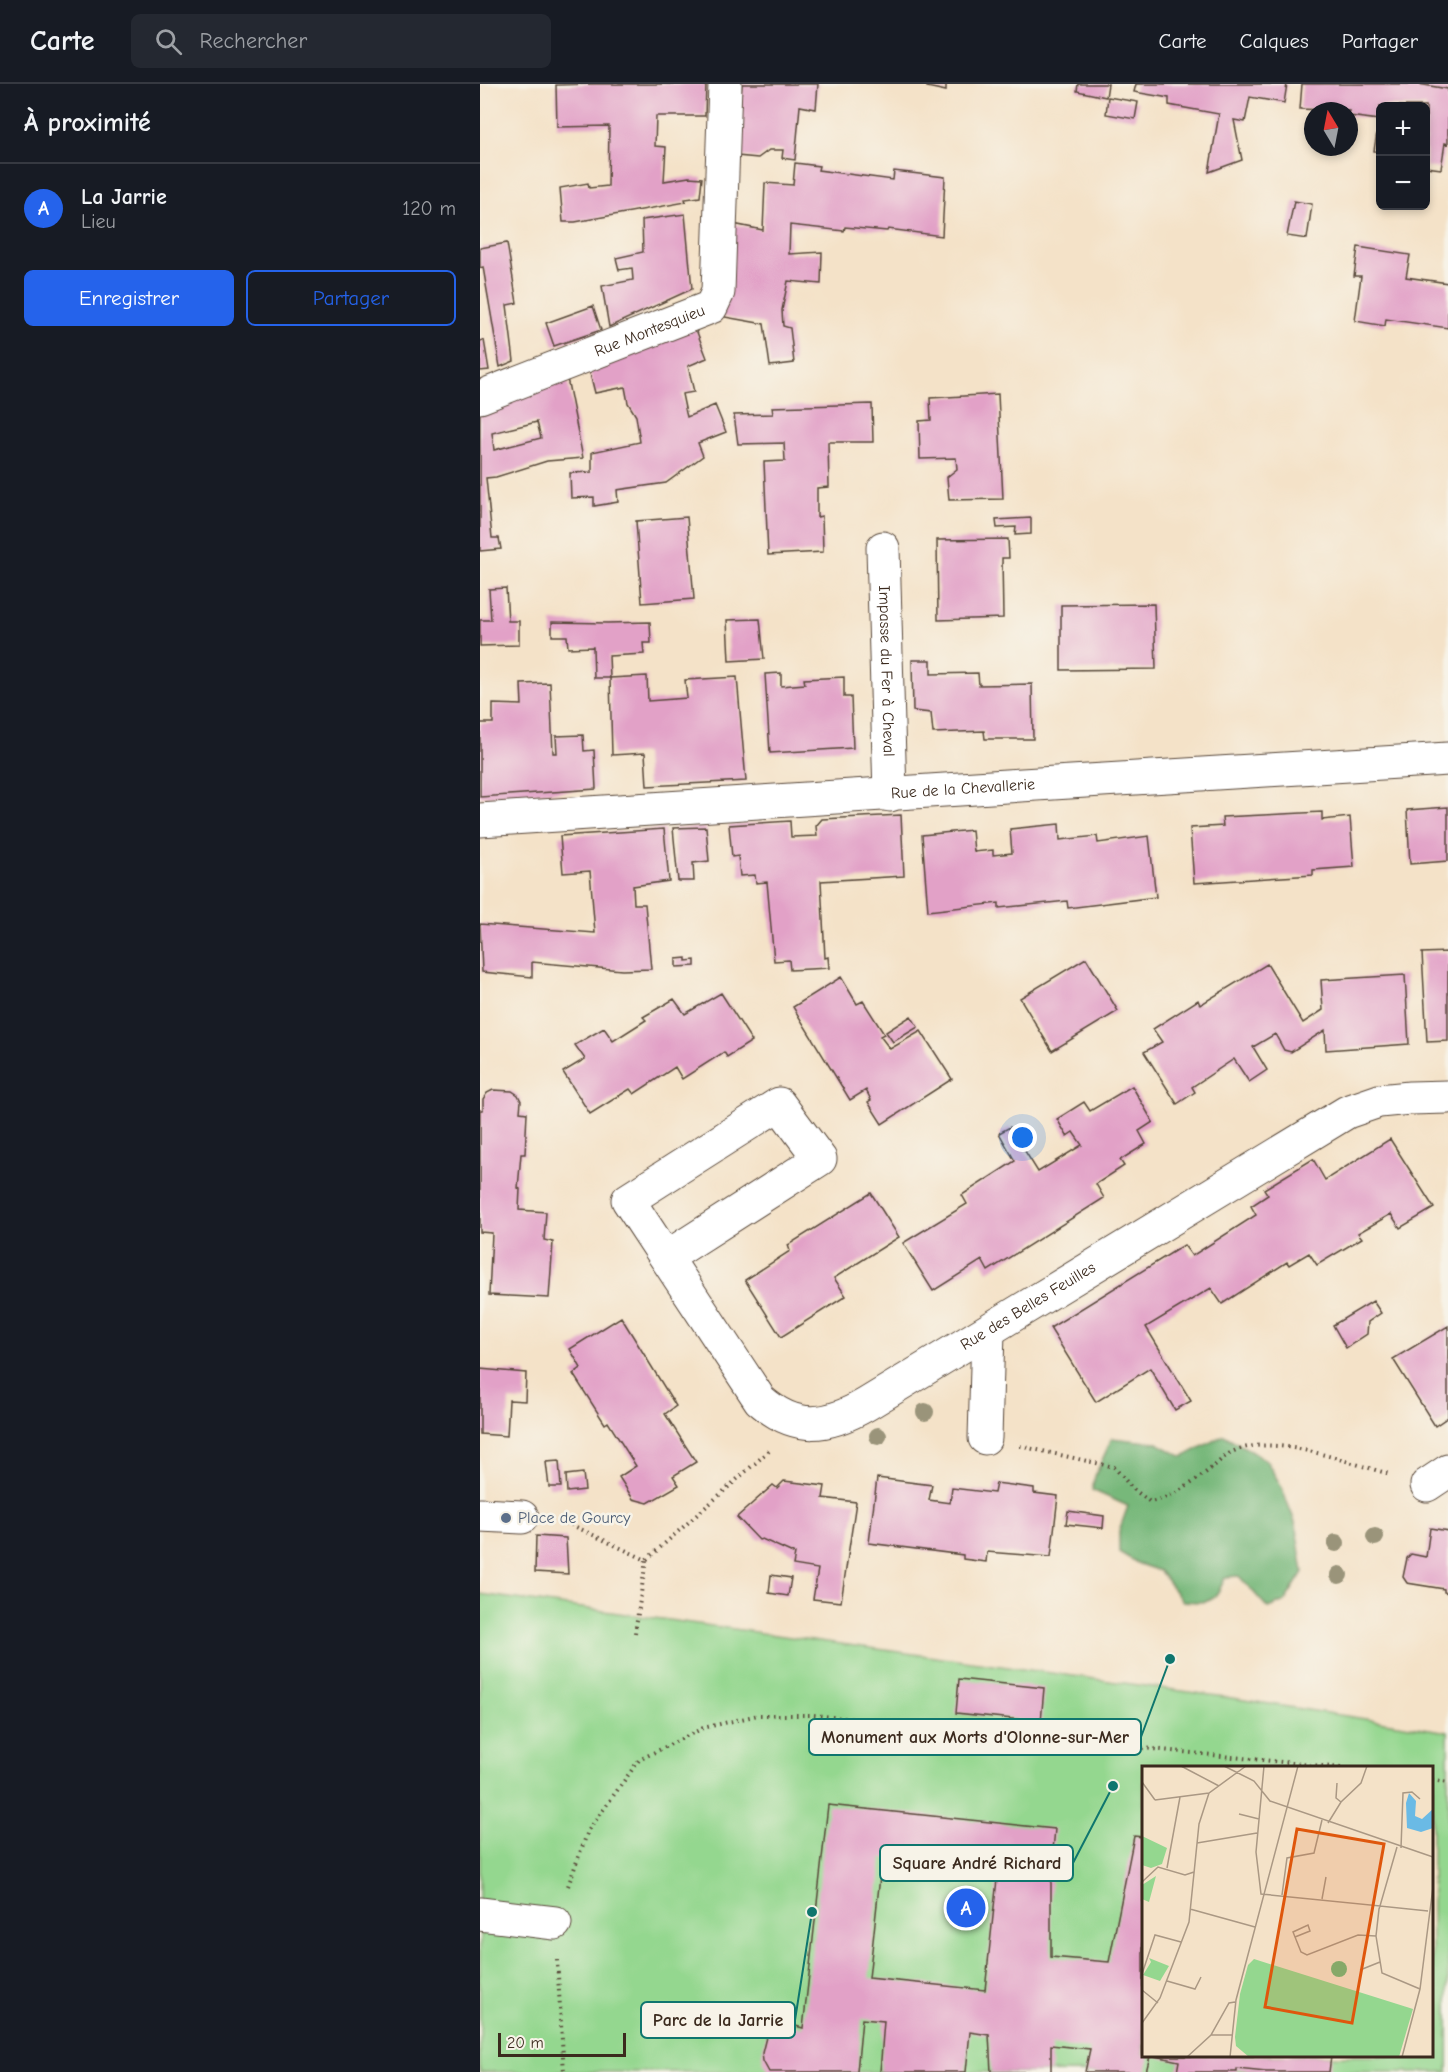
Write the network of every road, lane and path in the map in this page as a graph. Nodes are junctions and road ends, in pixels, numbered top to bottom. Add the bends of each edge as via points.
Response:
1 (725, 84) edge
2 (480, 397) edge
3 (883, 548) dead end
4 (1448, 759) edge
5 (890, 795) junction
6 (480, 820) edge
7 (1448, 1097) edge
8 (667, 1257) junction
9 (988, 1330) junction
10 (801, 1422) junction
11 (985, 1438) joint
12 (1437, 1478) edge
13 (480, 1515) edge
14 (522, 1516) joint
15 (646, 1560) junction
16 (635, 1633) dead end
17 (1332, 1766) edge
18 (1433, 1780) edge
19 (1448, 1783) edge
20 (480, 1914) edge
21 (555, 1923) junction
22 (564, 2072) edge

1 - 2 street, Rue Montesquieu via 718,292 711,307
3 - 5 street, Impasse du Fer à Cheval
4 - 5 street, Rue de la Chevallerie
5 - 6 street, Rue de la Chevallerie
7 - 9 street, Rue des Belles Feuilles via 1378,1101 1347,1112
8 - 8 street, Rue des Belles Feuilles via 628,1200 778,1104 820,1159
8 - 10 street, Rue des Belles Feuilles via 760,1400 774,1412
9 - 10 street, Rue des Belles Feuilles via 845,1417
9 - 11 street
10 - 15 path
11 - 12 path via 1114,1467 1150,1502 1167,1499 1190,1485 1232,1452 1261,1444
13 - 14 street
14 - 15 path via 572,1525
15 - 16 path
17 - 21 path via 813,1715 758,1715 704,1728 639,1760 588,1831
18 - 19 path
20 - 21 street
21 - 22 path

